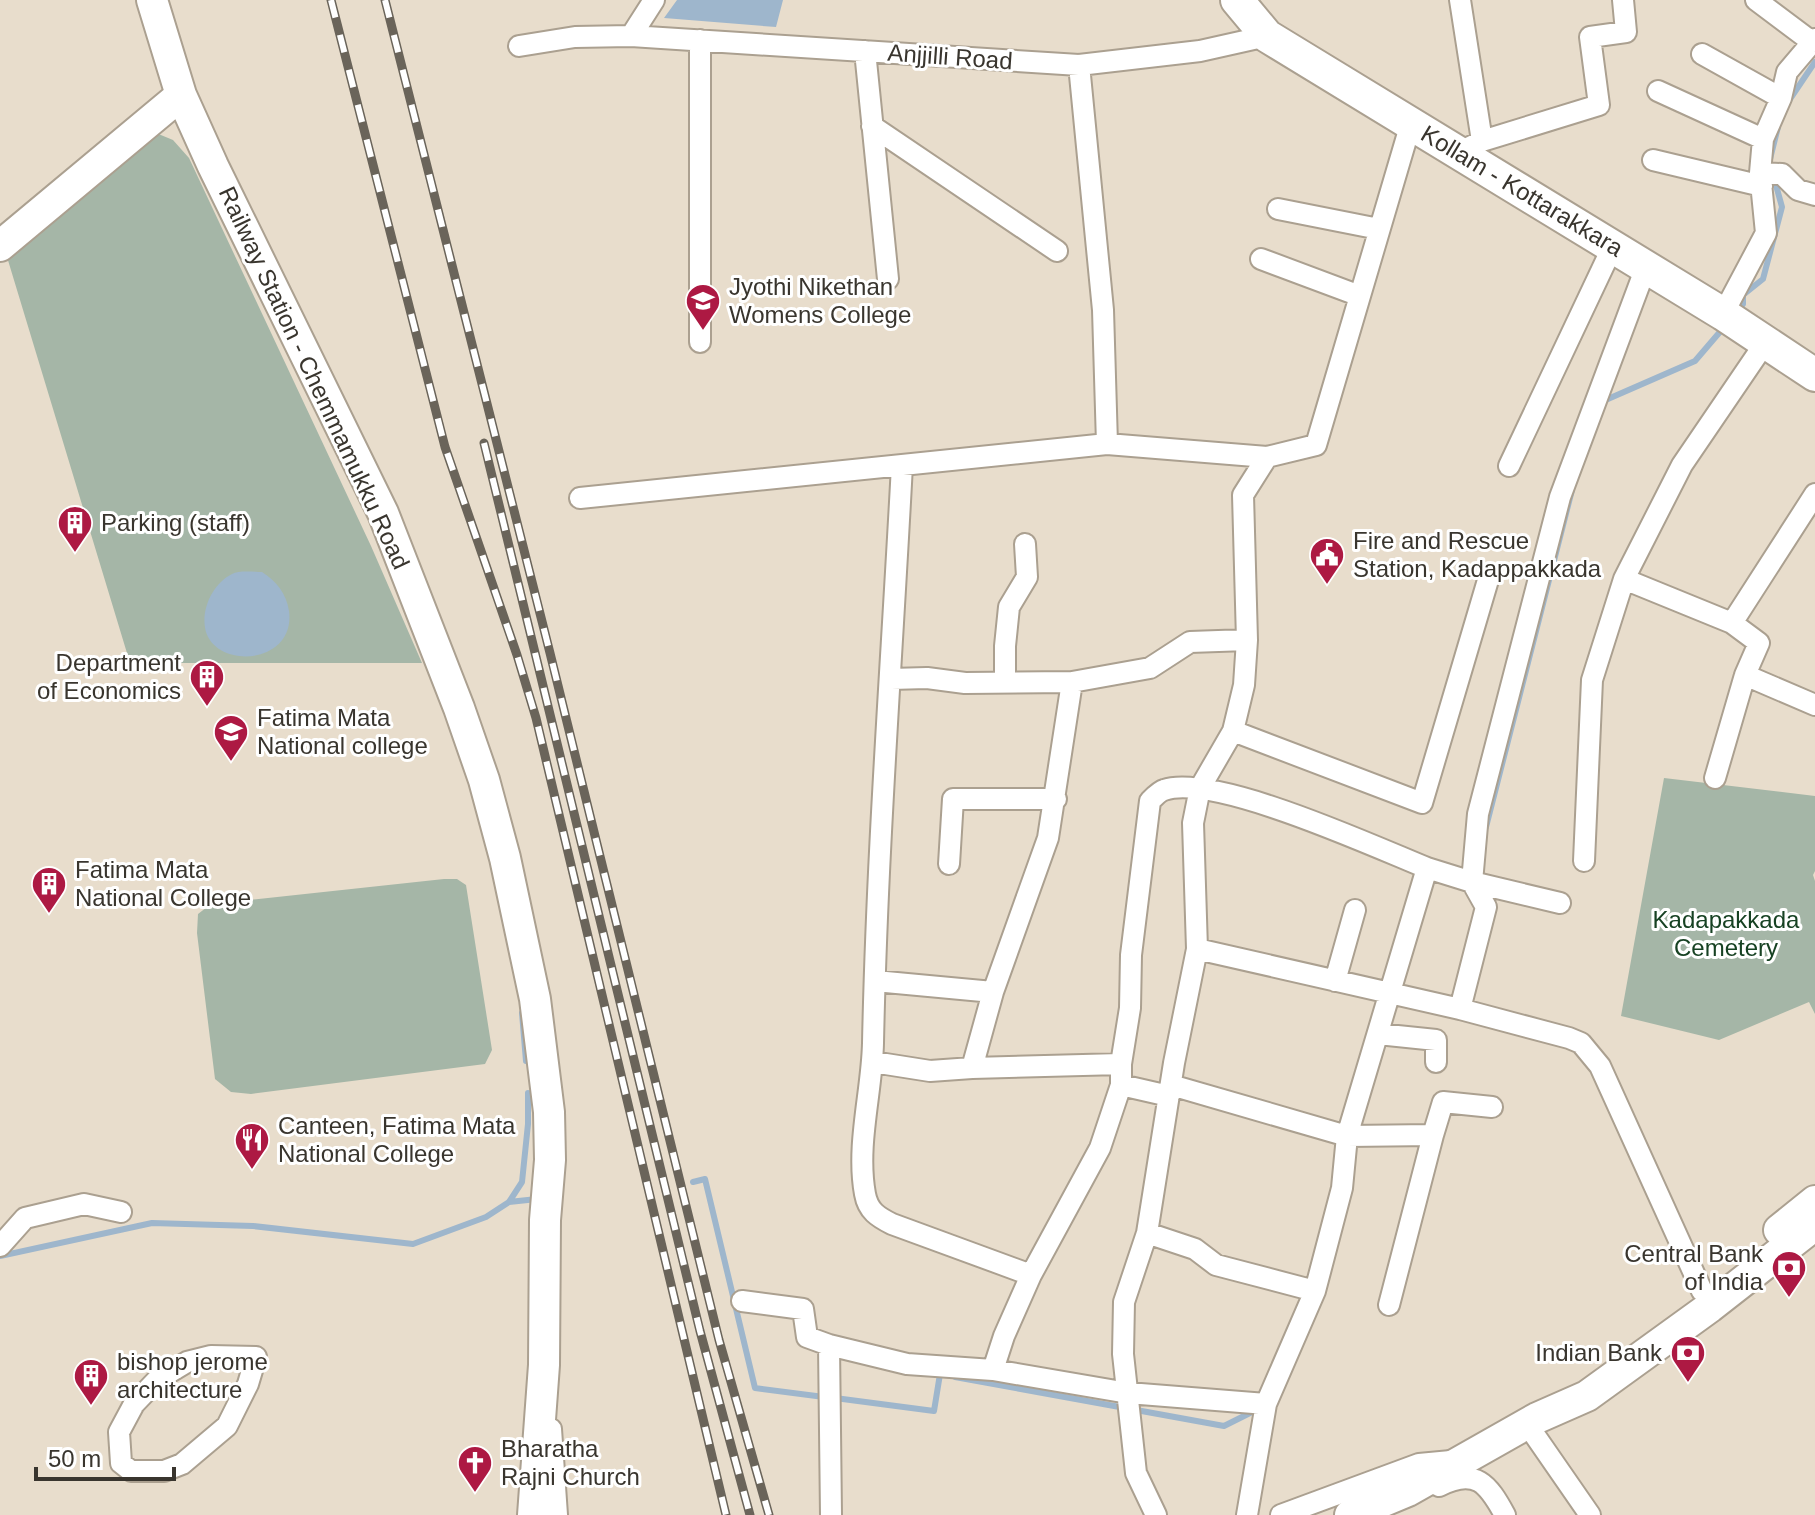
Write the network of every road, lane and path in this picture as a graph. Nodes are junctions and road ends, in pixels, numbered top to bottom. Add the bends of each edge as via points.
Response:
1 (152, 0) edge
2 (654, 0) edge
3 (1237, 0) edge
4 (1460, 0) edge
5 (1623, 0) edge
6 (1756, 0) edge
7 (631, 36) junction
8 (1267, 36) junction
9 (700, 40) junction
10 (1814, 41) edge
11 (519, 46) dead end
12 (865, 51) junction
13 (1702, 54) dead end
14 (1079, 65) junction
15 (1658, 91) dead end
16 (181, 95) junction
17 (1781, 98) junction
18 (1411, 123) junction
19 (872, 126) junction
20 (1763, 139) junction
21 (1470, 147) junction
22 (1653, 160) dead end
23 (1768, 176) junction
24 (1815, 195) edge
25 (1278, 209) dead end
26 (1379, 229) junction
27 (0, 246) edge
28 (1613, 246) junction
29 (1057, 251) dead end
30 (1261, 259) dead end
31 (1646, 267) junction
32 (888, 279) dead end
33 (1360, 296) junction
34 (1723, 314) junction
35 (700, 342) dead end
36 (1765, 343) junction
37 (1815, 375) edge
38 (1107, 444) junction
39 (1267, 457) junction
40 (902, 465) junction
41 (1509, 466) dead end
42 (1815, 494) edge
43 (580, 498) dead end
44 (1025, 544) dead end
45 (1624, 579) junction
46 (1488, 580) dead end
47 (1732, 623) junction
48 (1247, 640) junction
49 (1745, 675) junction
50 (891, 679) junction
51 (1005, 681) junction
52 (1072, 682) junction
53 (1815, 705) edge
54 (1233, 731) junction
55 (1715, 778) dead end
56 (1200, 788) junction
57 (1056, 799) junction
58 (1584, 861) dead end
59 (949, 864) dead end
60 (1427, 868) junction
61 (1472, 882) junction
62 (1560, 903) dead end
63 (1355, 910) dead end
64 (1197, 949) junction
65 (875, 981) junction
66 (1335, 981) junction
67 (993, 992) junction
68 (1391, 994) junction
69 (1460, 1009) junction
70 (1378, 1034) junction
71 (873, 1062) junction
72 (1436, 1062) dead end
73 (1121, 1064) junction
74 (972, 1068) junction
75 (1121, 1085) junction
76 (1170, 1091) junction
77 (1492, 1107) dead end
78 (1433, 1135) junction
79 (1347, 1136) junction
80 (1815, 1201) edge
81 (121, 1212) dead end
82 (1815, 1225) edge
83 (1147, 1233) junction
84 (0, 1246) edge
85 (1031, 1275) junction
86 (1315, 1291) junction
87 (1702, 1291) junction
88 (742, 1301) dead end
89 (1389, 1305) dead end
90 (829, 1345) junction
91 (256, 1357) joint
92 (544, 1365) junction
93 (993, 1370) junction
94 (1128, 1393) junction
95 (1266, 1404) junction
96 (1532, 1421) junction
97 (1472, 1464) junction
98 (1364, 1514) edge
99 (533, 1515) edge
100 (557, 1515) edge
101 (831, 1515) edge
102 (1156, 1515) edge
103 (1247, 1515) edge
104 (1281, 1515) edge
105 (1505, 1515) edge
106 (1590, 1515) edge

1 - 16 main road, Railway Station - Chemmamukku Road
2 - 7 street
3 - 8 main road, Kollam - Kottarakkara
4 - 21 street
5 - 21 street via 1626,32 1590,37 1599,105
6 - 10 street
7 - 9 street, Anjjilli Road
7 - 11 street, Anjjilli Road
8 - 14 street, Anjjilli Road via 1200,51
8 - 18 main road, Kollam - Kottarakkara
9 - 12 street, Anjjilli Road
9 - 35 street
10 - 17 street via 1787,72
12 - 14 street, Anjjilli Road
12 - 19 street
13 - 17 street
14 - 38 street via 1103,310
15 - 20 street
16 - 27 main road
16 - 92 main road, Railway Station - Chemmamukku Road via 383,513 484,780 526,945 549,1112
17 - 20 street
18 - 21 main road, Kollam - Kottarakkara
18 - 26 street
19 - 29 street
19 - 32 street
20 - 23 street
21 - 28 main road, Kollam - Kottarakkara
22 - 23 street
23 - 24 street
23 - 34 street via 1766,233
25 - 26 street
26 - 33 street
28 - 31 main road, Kollam - Kottarakkara
28 - 41 street
30 - 33 street
31 - 34 main road, Kollam - Kottarakkara
31 - 61 street via 1560,497 1478,814
33 - 39 street via 1316,445
34 - 36 main road, Kollam - Kottarakkara
36 - 37 main road, Kollam - Kottarakkara
36 - 45 street via 1682,465
38 - 39 street
38 - 40 street
39 - 48 street via 1243,495
40 - 43 street
40 - 50 street
42 - 47 street
44 - 51 street via 1027,577 1009,607
45 - 47 street
45 - 58 street via 1592,680
46 - 54 street via 1422,803
47 - 49 street via 1759,643
48 - 52 street via 1190,642 1150,668
48 - 54 street
49 - 53 street
49 - 55 street
50 - 51 street
50 - 65 street
51 - 52 street
52 - 57 street
54 - 56 street
56 - 60 street via 1273,806
56 - 64 street via 1193,823
56 - 73 street via 1164,790 1150,801
57 - 59 street via 953,799
57 - 67 street via 1048,838
60 - 61 street
60 - 68 street
61 - 62 street
61 - 69 street via 1486,907
63 - 66 street
64 - 66 street
64 - 76 street
65 - 67 street
65 - 71 street
66 - 68 street
67 - 74 street
68 - 69 street
68 - 70 street
69 - 87 street via 1581,1043 1600,1066
70 - 72 street via 1436,1040
70 - 79 street
71 - 74 street via 930,1071
71 - 85 street via 862,1169 874,1214
73 - 74 street
73 - 75 street
75 - 76 street
75 - 85 street via 1100,1148
76 - 79 street
76 - 83 street
77 - 78 street via 1443,1102
78 - 79 street
78 - 89 street
79 - 86 street via 1342,1188
80 - 87 main road
81 - 84 street via 84,1204 25,1218
82 - 96 main road via 1587,1396
83 - 86 street via 1195,1249 1216,1265
83 - 94 street via 1124,1302
85 - 93 street
86 - 95 street
87 - 96 main road
88 - 90 street via 803,1309 807,1337
90 - 93 street via 907,1364
90 - 101 street
91 - 91 street via 227,1426 182,1464 164,1471 131,1471 121,1463 119,1432 134,1404 157,1380 187,1362 211,1356
92 - 99 main road, Railway Station - Chemmamukku Road
92 - 100 street
93 - 94 street
94 - 95 street
94 - 102 street via 1136,1473
95 - 103 street
96 - 97 main road
96 - 106 street
97 - 98 main road
97 - 104 street via 1419,1464
97 - 105 street

